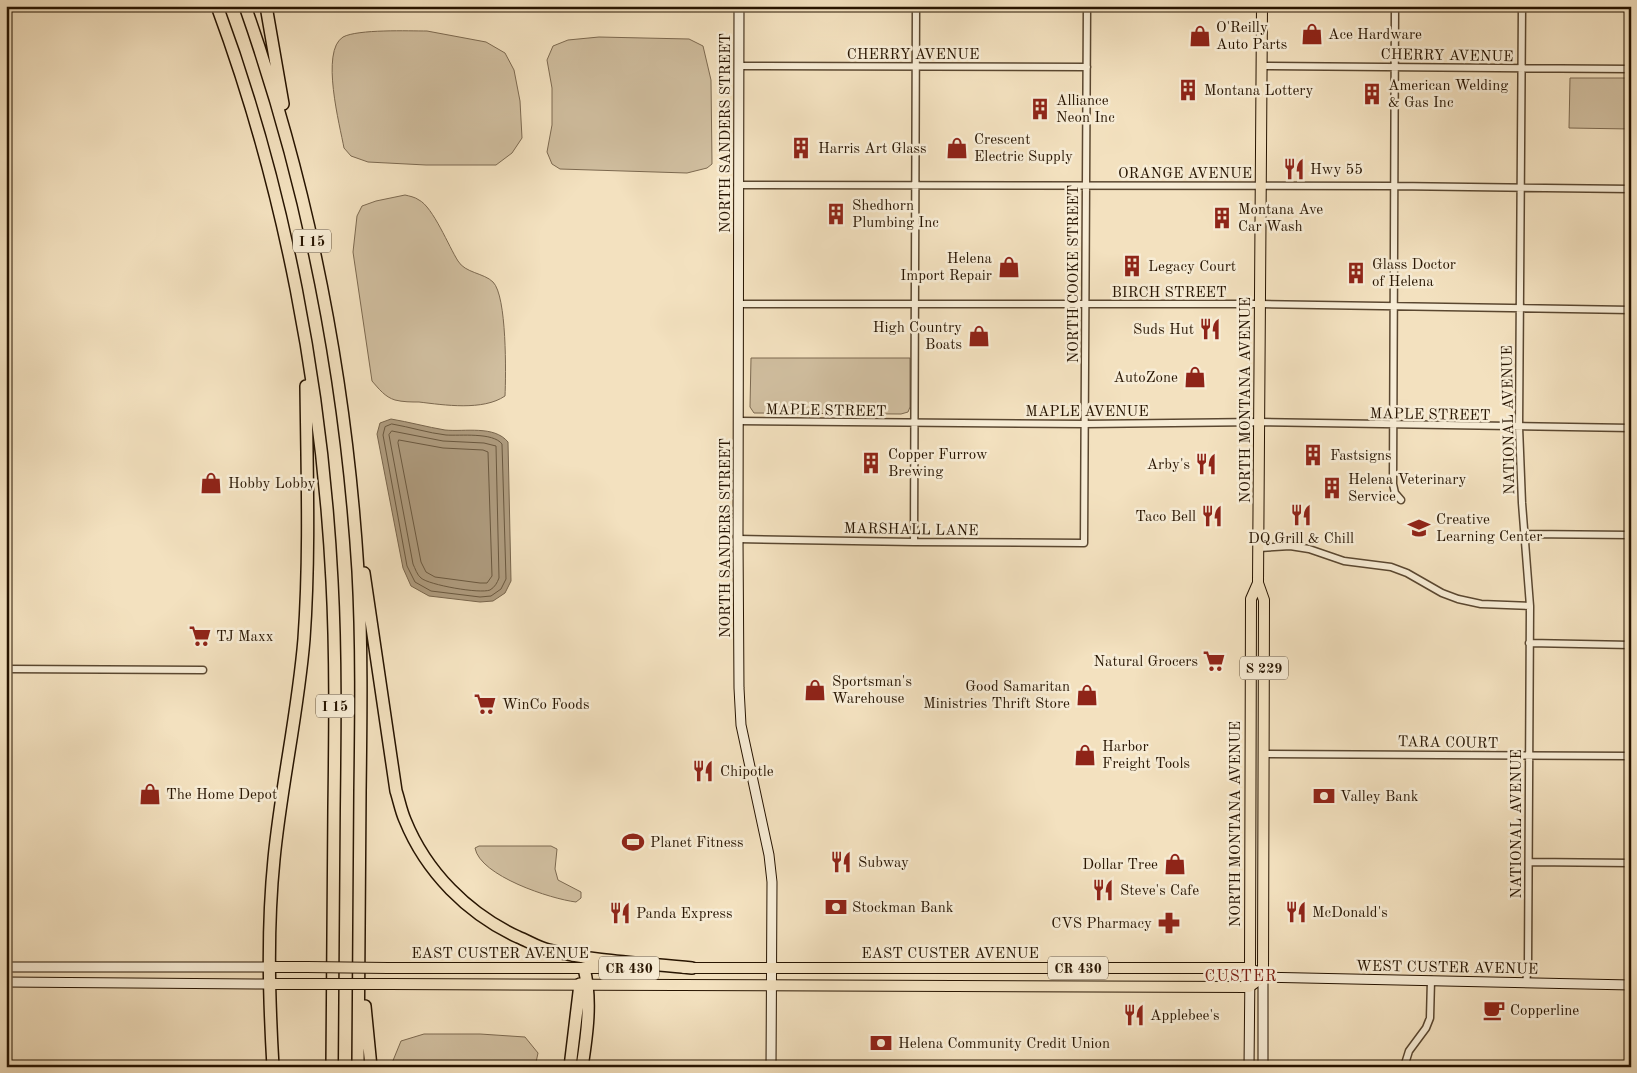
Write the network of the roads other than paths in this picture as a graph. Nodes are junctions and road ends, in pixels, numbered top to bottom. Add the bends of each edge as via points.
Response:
1 (217, 6) edge
2 (245, 6) edge
3 (266, 6) edge
4 (739, 6) edge
5 (916, 6) edge
6 (1087, 6) edge
7 (1262, 6) edge
8 (1395, 6) edge
9 (1522, 6) edge
10 (739, 66) junction
11 (1262, 66) junction
12 (1395, 66) junction
13 (916, 67) junction
14 (1087, 67) junction
15 (1522, 69) junction
16 (1631, 70) edge
17 (294, 167) junction
18 (738, 185) junction
19 (915, 186) junction
20 (1086, 186) junction
21 (1261, 186) junction
22 (1394, 186) junction
23 (1521, 188) junction
24 (1631, 189) edge
25 (738, 304) junction
26 (915, 304) junction
27 (1260, 304) junction
28 (1086, 305) junction
29 (1394, 307) junction
30 (1520, 308) junction
31 (1631, 310) edge
32 (306, 347) junction
33 (738, 422) junction
34 (1260, 422) junction
35 (914, 423) junction
36 (1085, 424) junction
37 (1393, 426) junction
38 (1520, 427) junction
39 (1631, 428) edge
40 (351, 483) junction
41 (1401, 500) dead end
42 (1526, 534) junction
43 (1631, 535) edge
44 (738, 539) junction
45 (914, 542) junction
46 (1084, 542) joint
47 (1258, 548) junction
48 (1258, 583) junction
49 (1530, 606) junction
50 (1529, 643) junction
51 (1631, 645) edge
52 (6, 669) edge
53 (203, 670) dead end
54 (1264, 754) junction
55 (1530, 756) junction
56 (1631, 756) edge
57 (1529, 862) junction
58 (1631, 863) edge
59 (359, 919) junction
60 (6, 967) edge
61 (269, 967) junction
62 (771, 967) junction
63 (584, 968) junction
64 (692, 968) junction
65 (1250, 968) junction
66 (1263, 977) junction
67 (1431, 980) junction
68 (6, 982) edge
69 (1526, 983) junction
70 (270, 984) junction
71 (584, 984) junction
72 (1631, 985) edge
73 (771, 986) junction
74 (1249, 987) junction
75 (273, 1067) edge
76 (332, 1067) edge
77 (358, 1067) edge
78 (371, 1067) edge
79 (570, 1067) edge
80 (582, 1067) edge
81 (771, 1067) edge
82 (1249, 1067) edge
83 (1263, 1067) edge
84 (1404, 1067) edge

1 - 32 highway, I 15 via 267,166
2 - 17 highway, I 15
3 - 17 highway
4 - 10 main road, NORTH SANDERS STREET
5 - 13 street
6 - 14 street, NORTH COOKE STREET
7 - 11 main road, NORTH MONTANA AVENUE / S 229
8 - 12 street
9 - 15 street, NATIONAL AVENUE
10 - 13 street, CHERRY AVENUE
10 - 18 main road, NORTH SANDERS STREET
11 - 12 street, CHERRY AVENUE
11 - 21 main road, NORTH MONTANA AVENUE / S 229
12 - 15 street, CHERRY AVENUE
12 - 22 street
13 - 14 street, CHERRY AVENUE
13 - 19 street
14 - 20 street, NORTH COOKE STREET
15 - 16 street, CHERRY AVENUE
15 - 23 street, NATIONAL AVENUE
17 - 40 highway, I 15 via 329,329
18 - 19 street, ORANGE AVENUE
18 - 25 main road, NORTH SANDERS STREET
19 - 20 street, ORANGE AVENUE
19 - 26 street
20 - 21 street, ORANGE AVENUE
20 - 28 street, NORTH COOKE STREET
21 - 22 street, ORANGE AVENUE
21 - 27 main road, NORTH MONTANA AVENUE / S 229
22 - 23 street, ORANGE AVENUE
22 - 29 street
23 - 24 street, ORANGE AVENUE
23 - 30 street, NATIONAL AVENUE
25 - 26 street, BIRCH STREET
25 - 33 main road, NORTH SANDERS STREET
26 - 28 street, BIRCH STREET
26 - 35 street
27 - 28 street, BIRCH STREET
27 - 29 street, BIRCH STREET
27 - 34 main road, NORTH MONTANA AVENUE / S 229
28 - 36 street, NORTH COOKE STREET
29 - 30 street, BIRCH STREET
29 - 37 street
30 - 31 street, BIRCH STREET
30 - 38 street, NATIONAL AVENUE
32 - 61 highway via 307,593 299,682 274,860
32 - 76 highway, I 15 via 323,473 333,609
33 - 35 street, MAPLE STREET
33 - 44 main road, NORTH SANDERS STREET
34 - 36 street, MAPLE AVENUE
34 - 37 street, MAPLE STREET
34 - 47 main road, NORTH MONTANA AVENUE / S 229
35 - 36 street, MAPLE AVENUE
35 - 45 street
36 - 46 street, NORTH COOKE STREET
37 - 38 street, MAPLE STREET
37 - 41 street via 1393,484
38 - 39 street, MAPLE STREET
38 - 42 street, NATIONAL AVENUE
40 - 59 highway, I 15 via 360,628
40 - 64 highway via 396,791 405,820 432,867 454,894 482,918 548,950 596,959
42 - 43 street
42 - 49 street, NATIONAL AVENUE
44 - 45 street, MARSHALL LANE
44 - 62 main road, NORTH SANDERS STREET via 741,725 770,855
45 - 46 street, MARSHALL LANE
47 - 48 main road, NORTH MONTANA AVENUE / S 229
47 - 49 street via 1290,546 1309,549 1344,561 1391,567 1458,599 1481,604
48 - 54 main road, NORTH MONTANA AVENUE / S 229 via 1264,600
48 - 65 main road, NORTH MONTANA AVENUE / S 229 via 1251,599
49 - 50 street, NATIONAL AVENUE
50 - 51 street
50 - 55 street, NATIONAL AVENUE
52 - 53 street
54 - 55 street, TARA COURT
54 - 66 main road, NORTH MONTANA AVENUE / S 229
55 - 56 street, TARA COURT
55 - 57 street, NATIONAL AVENUE
57 - 58 street
57 - 69 street, NATIONAL AVENUE
59 - 77 highway, I 15
59 - 78 highway
60 - 61 main road, EAST CUSTER AVENUE / CR 430
61 - 63 main road, EAST CUSTER AVENUE / CR 430, bridge
61 - 70 highway
62 - 64 main road, EAST CUSTER AVENUE / CR 430
62 - 65 main road, EAST CUSTER AVENUE / CR 430
62 - 73 main road, NORTH SANDERS STREET
63 - 64 main road, EAST CUSTER AVENUE / CR 430
63 - 71 highway
65 - 66 main road
65 - 74 main road, NORTH MONTANA AVENUE / S 229
66 - 67 main road, WEST CUSTER AVENUE
66 - 74 main road
66 - 83 main road, NORTH MONTANA AVENUE / S 229
67 - 69 main road, WEST CUSTER AVENUE
67 - 84 street via 1430,1018 1409,1051
68 - 70 main road, EAST CUSTER AVENUE / CR 430
69 - 72 main road, WEST CUSTER AVENUE
70 - 71 main road, EAST CUSTER AVENUE / CR 430, bridge
70 - 75 highway
71 - 73 main road, EAST CUSTER AVENUE / CR 430
71 - 79 highway
71 - 80 highway via 588,1006
73 - 74 main road, EAST CUSTER AVENUE / CR 430
73 - 81 main road, NORTH SANDERS STREET
74 - 82 main road, NORTH MONTANA AVENUE / S 229

